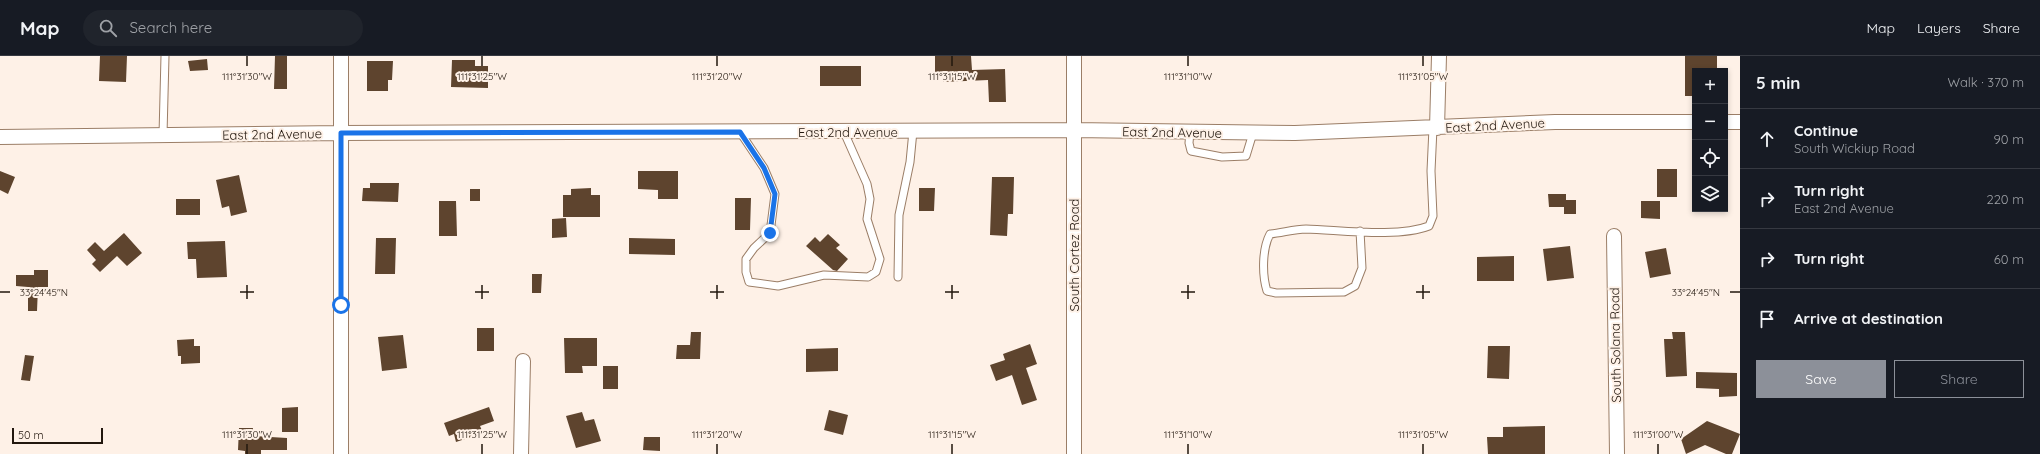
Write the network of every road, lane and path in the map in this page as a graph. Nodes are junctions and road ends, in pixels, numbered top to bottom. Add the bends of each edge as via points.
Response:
1 (165, 56) edge
2 (341, 56) edge
3 (1074, 56) edge
4 (1439, 56) edge
5 (1692, 122) edge
6 (1728, 122) edge
7 (1740, 122) edge
8 (1435, 128) junction
9 (1074, 130) junction
10 (913, 131) junction
11 (740, 132) junction
12 (844, 132) junction
13 (1190, 132) junction
14 (341, 133) junction
15 (1253, 133) junction
16 (163, 135) junction
17 (0, 137) edge
18 (1360, 231) junction
19 (1614, 236) dead end
20 (898, 277) dead end
21 (522, 361) dead end
22 (341, 454) edge
23 (522, 454) edge
24 (1074, 454) edge
25 (1617, 454) edge

1 - 16 lane
2 - 14 street
3 - 9 street, South Cortez Road
4 - 8 street
5 - 8 street, East 2nd Avenue via 1555,122
6 - 7 street
8 - 15 street, East 2nd Avenue
8 - 18 lane via 1431,171 1433,216 1429,226 1420,230
9 - 10 street, East 2nd Avenue
9 - 13 street, East 2nd Avenue
9 - 24 street, South Cortez Road
10 - 12 street, East 2nd Avenue
10 - 20 lane via 910,162 899,215
11 - 12 street, East 2nd Avenue
11 - 12 lane via 764,168 775,194 770,233 746,259 746,272 749,282 778,286 824,275 868,277 876,272 880,260 867,219 870,200 867,184
11 - 14 street, East 2nd Avenue
13 - 15 street, East 2nd Avenue
13 - 15 lane via 1191,151 1222,157 1246,156
14 - 16 street, East 2nd Avenue
14 - 22 street
16 - 17 street, East 2nd Avenue
18 - 18 lane via 1304,229 1270,234 1265,243 1265,284 1268,291 1344,292 1355,286 1362,268
19 - 25 street, South Solana Road
21 - 23 street

